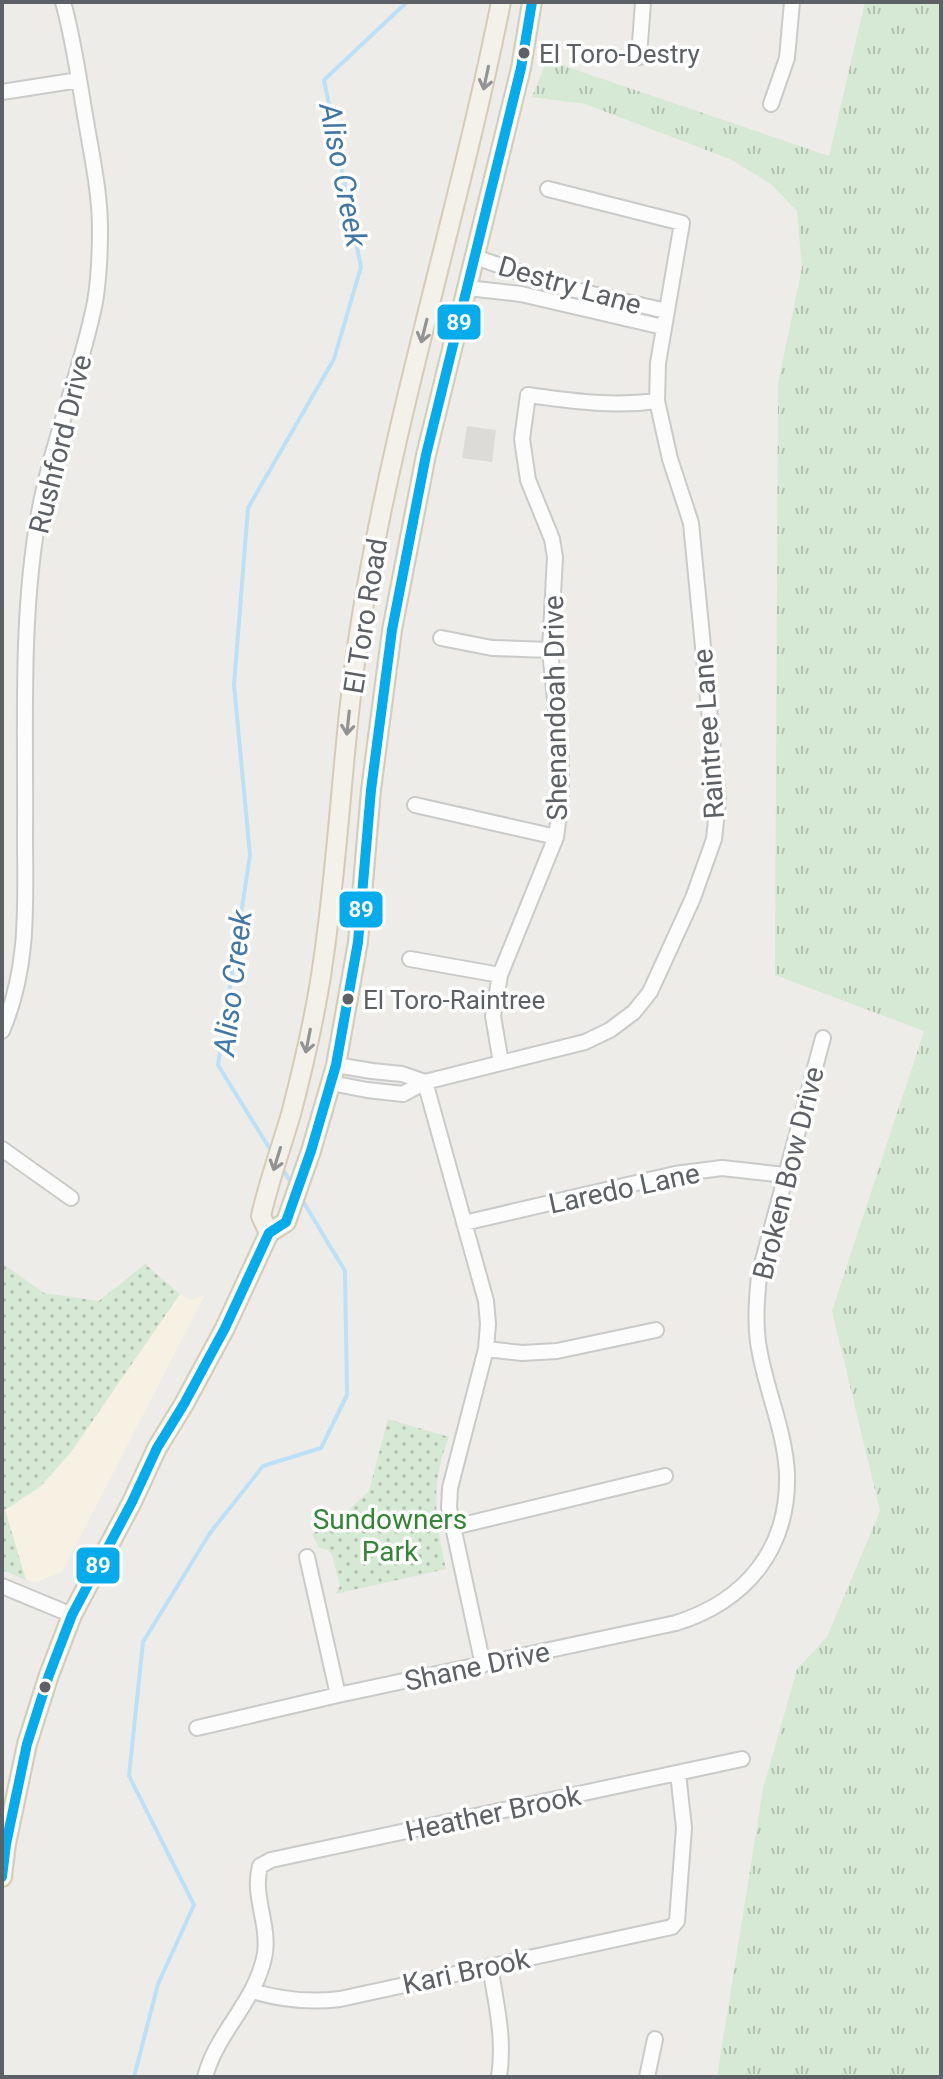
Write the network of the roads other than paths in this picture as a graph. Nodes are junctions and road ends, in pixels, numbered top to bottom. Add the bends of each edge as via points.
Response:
1 (63, 2) edge
2 (501, 2) edge
3 (532, 2) edge
4 (643, 2) edge
5 (792, 2) edge
6 (639, 57) dead end
7 (79, 80) junction
8 (2, 92) edge
9 (771, 104) dead end
10 (548, 189) dead end
11 (475, 257) junction
12 (540, 281) junction
13 (467, 288) junction
14 (535, 298) junction
15 (615, 299) junction
16 (666, 311) junction
17 (611, 315) junction
18 (663, 327) junction
19 (657, 401) junction
20 (441, 638) dead end
21 (550, 650) junction
22 (415, 805) dead end
23 (556, 837) junction
24 (410, 959) dead end
25 (500, 975) junction
26 (2, 1031) edge
27 (823, 1038) dead end
28 (501, 1063) junction
29 (384, 1072) junction
30 (334, 1074) junction
31 (425, 1082) junction
32 (382, 1092) junction
33 (2, 1149) edge
34 (785, 1175) junction
35 (71, 1198) dead end
36 (464, 1223) junction
37 (269, 1233) junction
38 (656, 1330) dead end
39 (486, 1349) junction
40 (665, 1476) dead end
41 (454, 1527) junction
42 (307, 1557) dead end
43 (747, 1582) joint
44 (2, 1586) edge
45 (72, 1615) junction
46 (483, 1665) junction
47 (338, 1695) junction
48 (197, 1728) dead end
49 (742, 1759) dead end
50 (678, 1773) junction
51 (2, 1877) edge
52 (490, 1966) junction
53 (252, 1991) junction
54 (655, 2039) dead end
55 (205, 2077) edge
56 (499, 2077) edge
57 (647, 2077) edge

1 - 7 street, Rushford Drive
2 -> 37 main road, El Toro Road via 403,415 362,616 323,965 307,1048 261,1216
3 - 11 main road, El Toro Road
4 - 6 street
5 - 9 street via 787,58
7 - 8 street
7 - 26 street, Rushford Drive via 99,203 99,265 91,317 46,478 33,556 26,687 25,942
10 - 16 street, Raintree Lane via 682,223
11 - 12 street, Destry Lane
11 - 13 main road, El Toro Road
12 - 14 street
12 - 15 street, Destry Lane
13 - 14 street, Destry Lane
13 - 30 main road, El Toro Road via 426,455 392,630 358,942
14 - 17 street, Destry Lane
15 - 16 street, Destry Lane
15 - 17 street
16 - 18 street, Raintree Lane
17 - 18 street, Destry Lane
18 - 19 street, Raintree Lane
19 - 21 street, Shenandoah Drive via 601,405 528,395 522,439 528,480 555,557
19 - 28 street, Raintree Lane via 691,523 718,801 714,839 661,971 634,1012 585,1042
20 - 21 street via 492,648
21 - 23 street, Shenandoah Drive via 561,760
22 - 23 street
23 - 25 street, Shenandoah Drive
24 - 25 street
25 - 28 street, Shenandoah Drive via 493,1016
27 - 34 street, Broken Bow Drive
28 - 31 street, Raintree Lane
29 - 30 street, Raintree Lane
29 - 31 street, Raintree Lane
29 - 32 street
30 - 32 street, Raintree Lane
30 - 37 main road, El Toro Road via 286,1222
31 - 32 street, Raintree Lane via 403,1094
31 - 36 street
33 - 35 street
34 - 36 street, Laredo Lane via 722,1168 675,1174
34 - 43 street, Broken Bow Drive via 759,1275 757,1308 758,1342 787,1473 785,1504 774,1544
36 - 39 street via 486,1301
37 - 45 main road, El Toro Road via 225,1328
38 - 39 street via 557,1351
39 - 41 street via 450,1488
40 - 41 street
41 - 46 street
42 - 47 street
43 - 46 street, Shane Drive via 718,1605 676,1623
44 - 45 street
45 - 51 main road, El Toro Road via 27,1744
46 - 47 street, Shane Drive
47 - 48 street, Shane Drive
49 - 50 street, Heather Brook
50 - 52 street, Kari Brook via 684,1828 677,1921 672,1927
50 - 53 street, Heather Brook via 271,1860 260,1866 256,1881 265,1927 264,1953
52 - 53 street, Kari Brook via 320,2001
52 - 56 street via 503,2053
53 - 55 street via 212,2053
54 - 57 street

